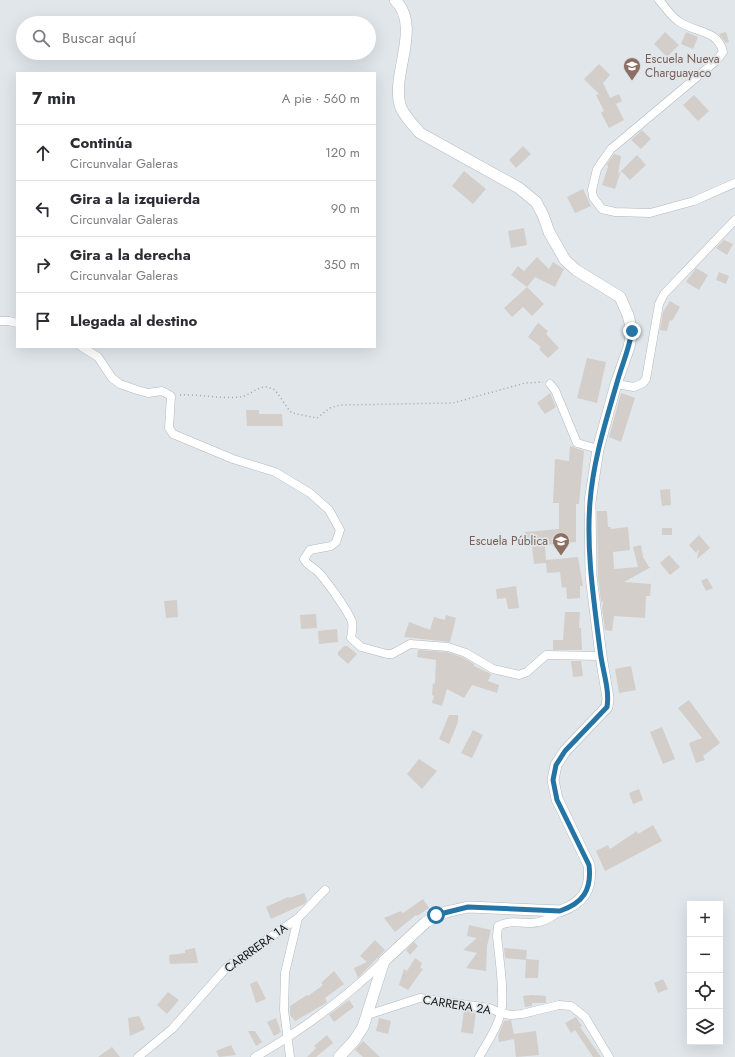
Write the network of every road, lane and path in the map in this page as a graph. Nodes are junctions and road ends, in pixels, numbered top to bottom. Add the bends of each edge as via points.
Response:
1 (394, 0) edge
2 (659, 0) edge
3 (735, 183) edge
4 (735, 220) edge
5 (0, 321) edge
6 (16, 323) edge
7 (84, 348) edge
8 (550, 384) joint
9 (616, 384) junction
10 (171, 396) junction
11 (598, 449) junction
12 (601, 656) junction
13 (325, 890) dead end
14 (560, 911) junction
15 (298, 918) junction
16 (384, 961) junction
17 (501, 1013) junction
18 (367, 1015) junction
19 (288, 1038) junction
20 (138, 1057) edge
21 (255, 1057) edge
22 (290, 1057) edge
23 (339, 1057) edge
24 (479, 1057) edge
25 (609, 1057) edge

1 - 9 main road via 404,15 406,28 399,90 401,107 408,120 420,133 519,188 536,202 565,260 576,270 620,297 632,331
2 - 3 street via 684,25 713,35 723,52 611,150 597,169 593,197 602,209 650,213 694,201
4 - 9 street via 664,294 659,304 643,384 634,387
5 - 6 street
7 - 10 street via 98,357 112,378 120,384 148,393 162,391
8 - 10 path via 536,381 525,383 453,403 340,405 330,408 317,418 292,413 276,391 267,387 259,387 248,395 239,397 199,394
8 - 11 street via 555,390 577,442
9 - 11 main road
10 - 12 street via 169,428 173,434 233,459 275,472 310,493 329,510 340,530 339,537 331,546 310,550 304,559 342,604 352,622 351,638 361,647 392,654 410,644 448,647 466,653 493,669 519,676 546,655
11 - 12 main road via 590,502 590,576
12 - 14 main road via 608,698 607,707 565,751 556,765 553,780 557,800 589,865 590,875 588,888 583,897 573,906
13 - 15 street, CARRRERA 1A
14 - 16 main road via 486,906 446,912 426,922
14 - 17 street via 540,922 509,921 498,926
15 - 19 street via 285,973 284,1010
15 - 20 street, CARRRERA 1A via 226,967 172,1029
16 - 18 main road
16 - 19 street via 322,1015
17 - 18 street, CARRERA 2A via 489,1008 420,998
17 - 24 street via 494,1034
17 - 25 street, CARRERA 2A via 522,1014 559,1005 571,1006 585,1017
18 - 23 main road via 354,1041
19 - 21 street
19 - 22 street

